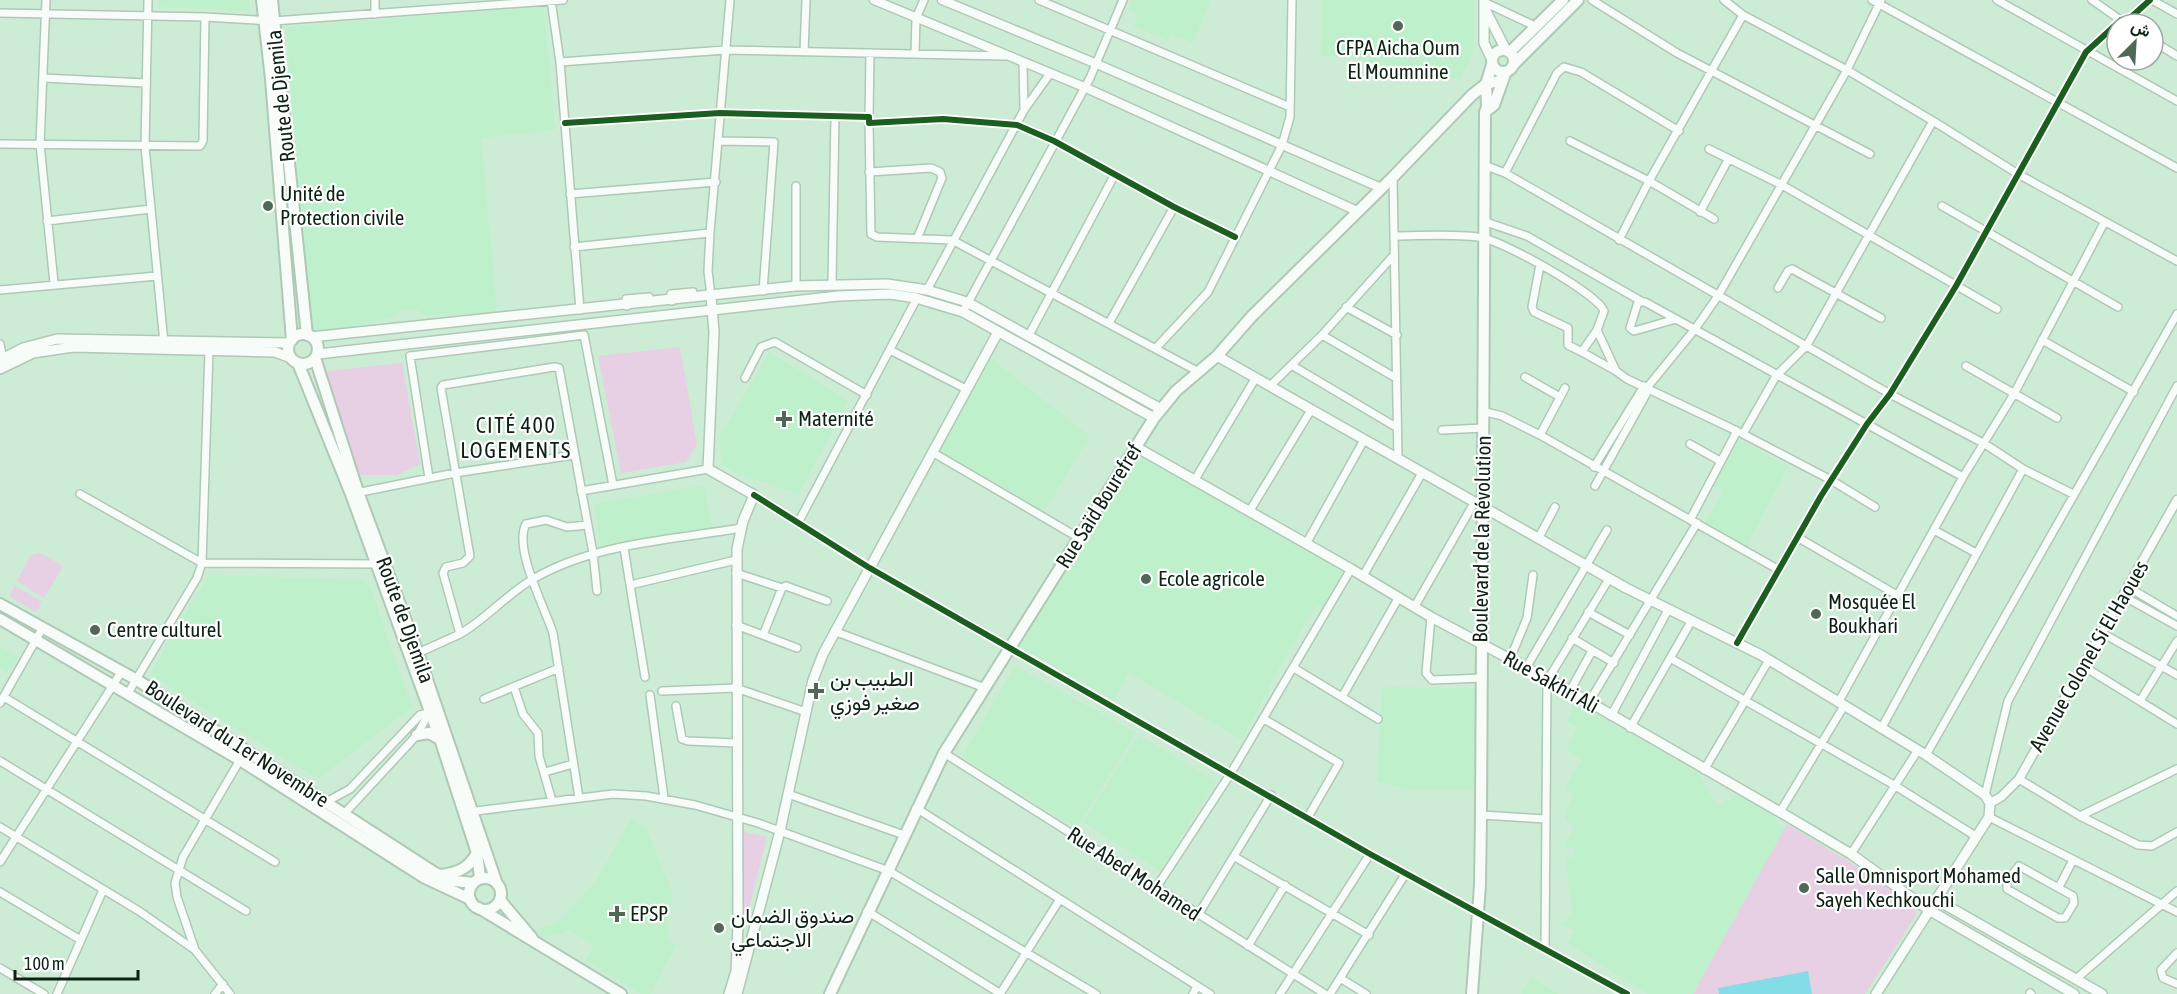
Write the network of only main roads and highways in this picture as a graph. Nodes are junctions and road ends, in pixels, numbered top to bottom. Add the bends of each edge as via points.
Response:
1 (262, 0) edge
2 (273, 0) edge
3 (1563, 0) edge
4 (1578, 0) edge
5 (1484, 4) edge
6 (268, 21) junction
7 (1539, 29) junction
8 (1508, 51) junction
9 (1492, 62) junction
10 (1506, 76) junction
11 (1486, 84) junction
12 (1485, 112) junction
13 (711, 296) junction
14 (712, 310) junction
15 (998, 332) junction
16 (309, 336) junction
17 (291, 342) junction
18 (164, 344) junction
19 (317, 356) junction
20 (1217, 356) junction
21 (295, 361) junction
22 (2, 364) edge
23 (1157, 413) junction
24 (1136, 447) junction
25 (355, 493) junction
26 (1478, 504) junction
27 (380, 563) junction
28 (0, 604) edge
29 (0, 619) edge
30 (1480, 644) junction
31 (434, 712) junction
32 (417, 735) road end
33 (440, 740) junction
34 (468, 812) junction
35 (383, 846) junction
36 (477, 853) junction
37 (440, 875) junction
38 (476, 881) junction
39 (496, 881) junction
40 (470, 899) junction
41 (500, 900) junction
42 (1937, 900) junction
43 (479, 908) junction
44 (1929, 910) junction
45 (540, 948) junction
46 (2066, 993) edge
47 (621, 994) edge
48 (729, 994) edge
49 (737, 994) edge
50 (830, 994) edge
51 (1472, 994) edge
52 (1876, 994) edge
53 (2102, 994) edge

1 - 6 main road
2 - 6 main road, Route de Djemila
3 - 7 main road
4 - 7 main road
5 - 8 main road
5 - 9 main road via 1484,43
6 - 16 main road, Route de Djemila
6 - 17 main road
7 - 8 main road
7 - 10 main road
8 - 9 main road via 1496,52
8 - 10 main road via 1514,57
9 - 10 main road
9 - 11 main road, Boulevard de la Révolution
10 - 11 main road
10 - 12 main road via 1494,105
11 - 12 main road, Boulevard de la Révolution
11 - 20 main road, Rue Saïd Bourefref via 1252,316
12 - 26 main road, Boulevard de la Révolution via 1484,428
13 - 14 main road
13 - 16 main road
13 - 23 main road via 832,283 887,284 927,290 967,302
14 - 15 main road via 865,294 917,298 963,312
14 - 19 main road
14 - 48 main road via 708,469 754,495 741,528 736,560 738,951
15 - 23 main road
15 - 49 main road via 834,631 813,681 780,831
16 - 17 main road via 297,336
16 - 19 main road via 317,345
17 - 18 main road
17 - 21 main road
18 - 21 main road via 274,352
18 - 22 main road via 57,339 23,348
19 - 21 main road via 308,364
19 - 25 main road, Route de Djemila
20 - 23 main road, Rue Saïd Bourefref
20 - 26 main road
21 - 25 main road, Route de Djemila
23 - 24 main road, Rue Saïd Bourefref
24 - 30 main road, Rue Sakhri Ali
24 - 50 main road, Rue Saïd Bourefref via 944,753
25 - 27 main road, Route de Djemila
26 - 30 main road, Boulevard de la Révolution
26 - 42 main road via 1609,579 1769,660 1922,752 1988,799 1989,817
27 - 31 main road, Route de Djemila
27 - 31 main road, Route de Djemila via 418,653
28 - 35 main road, Boulevard du 1er Novembre via 122,670 345,813
29 - 35 main road, Boulevard du 1er Novembre
30 - 44 main road, Rue Sakhri Ali via 1570,691 1851,854
30 - 51 main road, Boulevard de la Révolution via 1480,885
31 - 33 main road, Route de Djemila
31 - 34 main road, Route de Djemila
32 - 33 main road via 429,733
33 - 34 main road, Route de Djemila
34 - 36 main road, Route de Djemila
34 - 39 main road, Route de Djemila
35 - 37 main road, Boulevard du 1er Novembre
35 - 40 main road, Boulevard du 1er Novembre via 424,878
36 - 37 main road via 461,871
36 - 38 main road, Route de Djemila
37 - 38 main road, Boulevard du 1er Novembre via 455,881
38 - 39 main road
38 - 40 main road via 469,891
39 - 41 main road via 502,892
40 - 43 main road
41 - 43 main road via 491,909
41 - 45 main road
42 - 44 main road
42 - 53 main road
43 - 45 main road
44 - 46 main road, Rue Sakhri Ali
44 - 52 main road
45 - 47 main road

